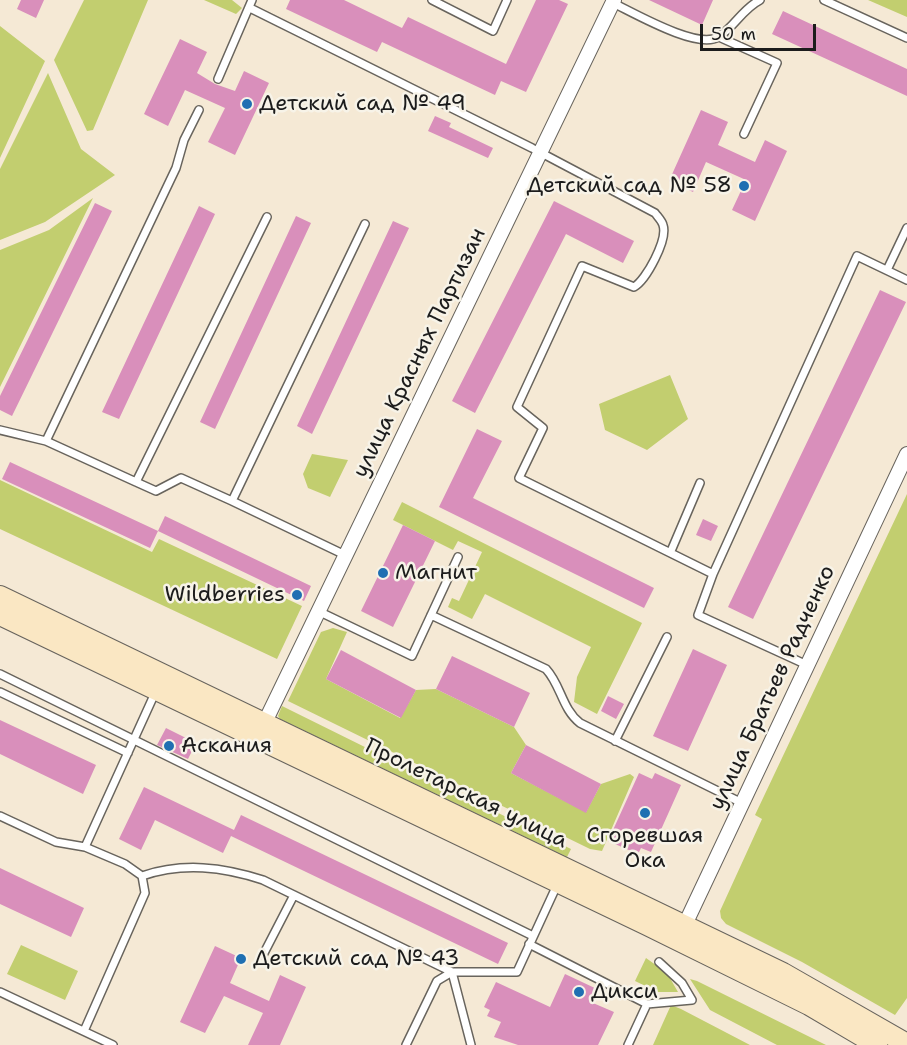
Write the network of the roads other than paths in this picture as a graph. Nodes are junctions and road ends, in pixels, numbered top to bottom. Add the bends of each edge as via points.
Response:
1 (252, 0) edge
2 (432, 0) edge
3 (507, 0) edge
4 (760, 0) edge
5 (824, 0) edge
6 (614, 2) edge
7 (250, 8) junction
8 (719, 37) junction
9 (907, 38) edge
10 (218, 79) dead end
11 (199, 110) dead end
12 (744, 134) dead end
13 (540, 153) junction
14 (267, 218) dead end
15 (364, 224) dead end
16 (907, 228) edge
17 (887, 270) junction
18 (907, 280) edge
19 (0, 430) edge
20 (46, 441) junction
21 (907, 454) edge
22 (136, 482) junction
23 (700, 483) dead end
24 (232, 501) junction
25 (671, 551) junction
26 (345, 555) junction
27 (458, 557) dead end
28 (713, 574) junction
29 (0, 596) edge
30 (318, 611) junction
31 (0, 615) edge
32 (431, 615) junction
33 (666, 637) dead end
34 (807, 665) junction
35 (0, 674) edge
36 (156, 690) junction
37 (0, 692) edge
38 (264, 724) junction
39 (134, 740) junction
40 (615, 741) junction
41 (128, 753) junction
42 (742, 803) junction
43 (0, 816) edge
44 (85, 847) junction
45 (142, 876) junction
46 (558, 882) junction
47 (294, 895) junction
48 (681, 933) junction
49 (533, 936) junction
50 (529, 944) junction
51 (263, 955) dead end
52 (659, 962) dead end
53 (452, 972) junction
54 (0, 992) edge
55 (648, 1004) junction
56 (84, 1031) junction
57 (907, 1044) edge
58 (113, 1045) edge
59 (406, 1045) edge
60 (471, 1045) edge
61 (628, 1045) edge
62 (877, 1045) edge

1 - 7 lane
2 - 3 lane via 493,31
4 - 8 lane via 746,7
5 - 9 lane
6 - 8 lane via 695,40
6 - 13 street, улица Красных Партизан
7 - 10 lane
7 - 13 lane
8 - 12 lane via 777,63
11 - 20 lane via 172,178
13 - 25 lane via 655,213 663,224 664,237 643,281 634,287 582,266 517,407 543,428 519,478
13 - 26 street, улица Красных Партизан
14 - 22 lane
15 - 24 lane
16 - 17 lane
17 - 18 lane
17 - 28 lane via 856,256
19 - 20 lane
20 - 22 lane
21 - 34 street, улица Братьев Радченко
22 - 24 lane via 156,491 182,478
23 - 25 lane
24 - 26 lane
25 - 28 lane
26 - 30 street, улица Красных Партизан
27 - 32 lane
28 - 34 lane via 698,615
29 - 38 main road, Пролетарская улица
30 - 32 lane via 412,656
30 - 38 street, улица Красных Партизан
31 - 36 main road, Пролетарская улица
32 - 40 lane via 546,669 554,678 569,714
33 - 40 lane
34 - 42 street, улица Братьев Радченко
35 - 39 lane
36 - 39 lane
36 - 46 main road, Пролетарская улица
37 - 41 lane
38 - 48 main road, Пролетарская улица
39 - 41 lane
39 - 49 lane
40 - 42 lane
41 - 44 lane
42 - 48 street, улица Братьев Радченко
43 - 44 lane via 56,842
44 - 45 lane
45 - 47 lane via 203,866 237,871
45 - 56 lane via 145,893
46 - 48 main road, Пролетарская улица
46 - 49 lane
47 - 51 lane
47 - 53 lane
48 - 57 main road, Пролетарская улица via 809,987
48 - 62 main road, Пролетарская улица
49 - 50 lane
50 - 53 lane via 517,972
50 - 55 lane
52 - 55 lane via 682,983 692,1000
53 - 59 lane via 437,981
53 - 60 lane
54 - 56 lane
55 - 61 lane
56 - 58 lane

